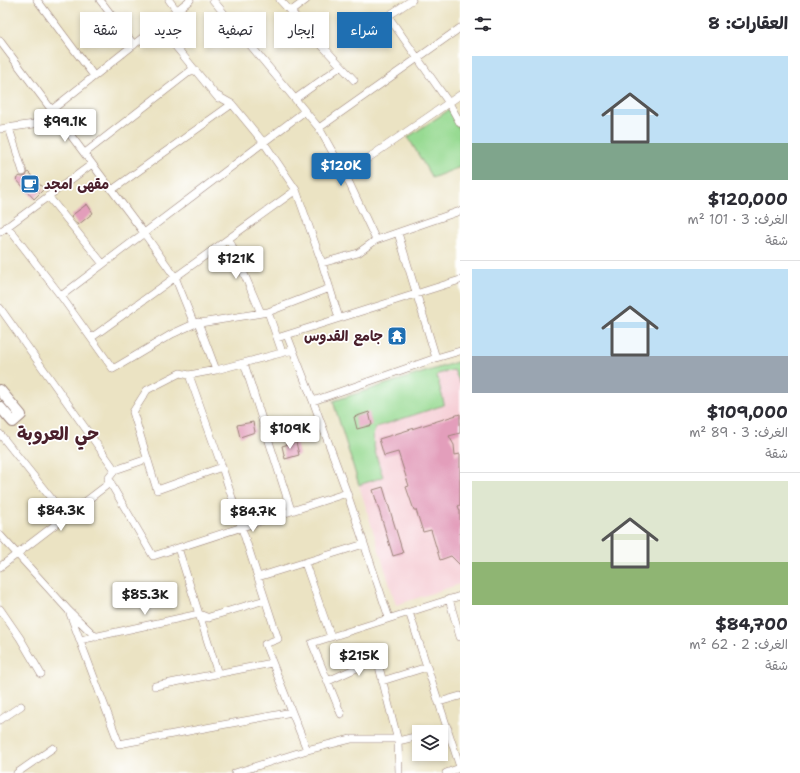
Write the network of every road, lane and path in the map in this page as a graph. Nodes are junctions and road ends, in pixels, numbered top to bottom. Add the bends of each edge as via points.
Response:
1 (38, 0) edge
2 (100, 0) edge
3 (169, 0) edge
4 (190, 0) edge
5 (213, 0) edge
6 (280, 0) edge
7 (306, 0) edge
8 (412, 0) edge
9 (177, 10) junction
10 (174, 12) edge
11 (290, 12) joint
12 (460, 28) edge
13 (140, 40) edge
14 (134, 45) junction
15 (2, 46) edge
16 (176, 48) edge
17 (324, 48) edge
18 (418, 58) junction
19 (341, 66) junction
20 (193, 69) junction
21 (94, 76) junction
22 (354, 80) dead end
23 (460, 95) edge
24 (295, 99) junction
25 (449, 103) junction
26 (229, 106) junction
27 (51, 110) junction
28 (305, 111) junction
29 (460, 123) edge
30 (9, 128) junction
31 (319, 128) junction
32 (0, 129) edge
33 (264, 143) junction
34 (84, 154) junction
35 (92, 164) junction
36 (23, 172) dead end
37 (345, 174) junction
38 (112, 190) junction
39 (296, 190) junction
40 (48, 196) junction
41 (460, 211) edge
42 (2, 228) edge
43 (144, 233) junction
44 (398, 233) junction
45 (229, 239) junction
46 (376, 240) junction
47 (322, 263) junction
48 (103, 264) junction
49 (175, 277) junction
50 (460, 280) edge
51 (330, 288) junction
52 (416, 294) junction
53 (61, 296) junction
54 (0, 308) edge
55 (265, 312) junction
56 (340, 318) junction
57 (196, 323) junction
58 (287, 335) junction
59 (91, 338) junction
60 (277, 338) junction
61 (293, 350) junction
62 (460, 351) edge
63 (282, 352) junction
64 (436, 358) junction
65 (244, 362) junction
66 (216, 370) junction
67 (189, 375) junction
68 (0, 390) edge
69 (313, 401) junction
70 (0, 407) edge
71 (0, 434) edge
72 (147, 459) junction
73 (222, 467) junction
74 (115, 470) junction
75 (111, 482) junction
76 (347, 493) junction
77 (290, 510) junction
78 (66, 517) junction
79 (241, 527) junction
80 (0, 535) edge
81 (364, 544) junction
82 (178, 548) junction
83 (17, 554) junction
84 (305, 563) junction
85 (0, 567) edge
86 (258, 578) junction
87 (460, 596) edge
88 (449, 599) junction
89 (265, 600) junction
90 (0, 609) edge
91 (69, 612) junction
92 (409, 612) junction
93 (200, 617) junction
94 (389, 618) junction
95 (96, 637) junction
96 (331, 637) junction
97 (460, 637) edge
98 (80, 640) junction
99 (272, 663) junction
100 (428, 667) junction
101 (42, 674) dead end
102 (218, 674) junction
103 (382, 681) junction
104 (328, 682) junction
105 (155, 686) dead end
106 (460, 696) edge
107 (439, 702) junction
108 (20, 706) dead end
109 (292, 712) junction
110 (341, 714) dead end
111 (0, 720) edge
112 (447, 725) edge
113 (448, 729) edge
114 (412, 737) edge
115 (397, 740) junction
116 (53, 748) dead end
117 (307, 750) junction
118 (460, 768) edge
119 (17, 773) edge
120 (235, 773) edge
121 (399, 773) edge
122 (446, 773) edge

1 - 21 street
2 - 14 street
3 - 9 street
4 - 9 street
5 - 24 street
6 - 11 street
7 - 11 street
8 - 18 street via 388,16
9 - 10 street
12 - 18 street
13 - 14 street
14 - 21 street
15 - 27 street
16 - 20 street
17 - 19 street
18 - 25 street
18 - 31 street
19 - 22 street
19 - 24 street
20 - 26 street
20 - 34 street
21 - 27 street
23 - 25 street
24 - 28 street
25 - 29 street
25 - 37 street
26 - 33 street
26 - 38 street
27 - 30 street via 34,124
27 - 34 street
28 - 31 street
28 - 33 street
30 - 32 street
30 - 36 street
31 - 37 street
33 - 39 street
33 - 43 street
34 - 35 street
35 - 38 street
35 - 40 street
37 - 46 street
38 - 43 street
39 - 45 street
39 - 47 street
40 - 42 street
40 - 48 street
41 - 44 street
42 - 53 street
43 - 48 street
43 - 49 street
44 - 46 street
44 - 52 street
45 - 49 street
45 - 55 street
46 - 47 street via 358,253
47 - 51 street
48 - 53 street
49 - 57 street
49 - 59 street
50 - 52 street
51 - 55 street
51 - 56 street
52 - 56 street
52 - 64 street
53 - 59 street
54 - 74 street
55 - 57 street
55 - 60 street
56 - 58 street
57 - 59 street via 172,334 113,369
57 - 66 street
58 - 60 street
58 - 61 street
60 - 63 street
61 - 63 street
61 - 69 street
62 - 64 street
63 - 65 street
64 - 69 street
65 - 66 street
65 - 77 street
66 - 67 street
67 - 72 street via 180,373 147,390 133,412
67 - 73 street
68 - 70 street via 21,415 13,422
69 - 76 street
71 - 78 street
72 - 73 street via 157,490
72 - 74 street
73 - 79 street
74 - 75 street via 108,478
75 - 78 street
75 - 82 street via 153,556
76 - 77 street
76 - 81 street
77 - 79 street
78 - 83 street
79 - 82 street
79 - 86 street
80 - 83 street
81 - 84 street
81 - 94 street
82 - 93 street
83 - 85 street
83 - 91 street
84 - 86 street
84 - 96 street
86 - 89 street
87 - 88 street
88 - 92 street
88 - 97 street
89 - 93 street via 209,618
89 - 99 street via 278,639 265,644
90 - 101 street
91 - 95 street
91 - 98 street
92 - 94 street
92 - 100 street
93 - 95 street
93 - 102 street
94 - 96 street
95 - 98 street
96 - 104 street via 312,643
98 - 109 street via 119,744
99 - 102 street
99 - 109 street
100 - 103 street
100 - 107 street
102 - 105 street
103 - 104 street via 380,658
103 - 115 street
104 - 110 street
106 - 107 street
107 - 112 street
108 - 111 street
109 - 117 street
113 - 118 street
114 - 115 street
115 - 117 street via 351,739
115 - 121 street
116 - 119 street
117 - 120 street
118 - 122 street

